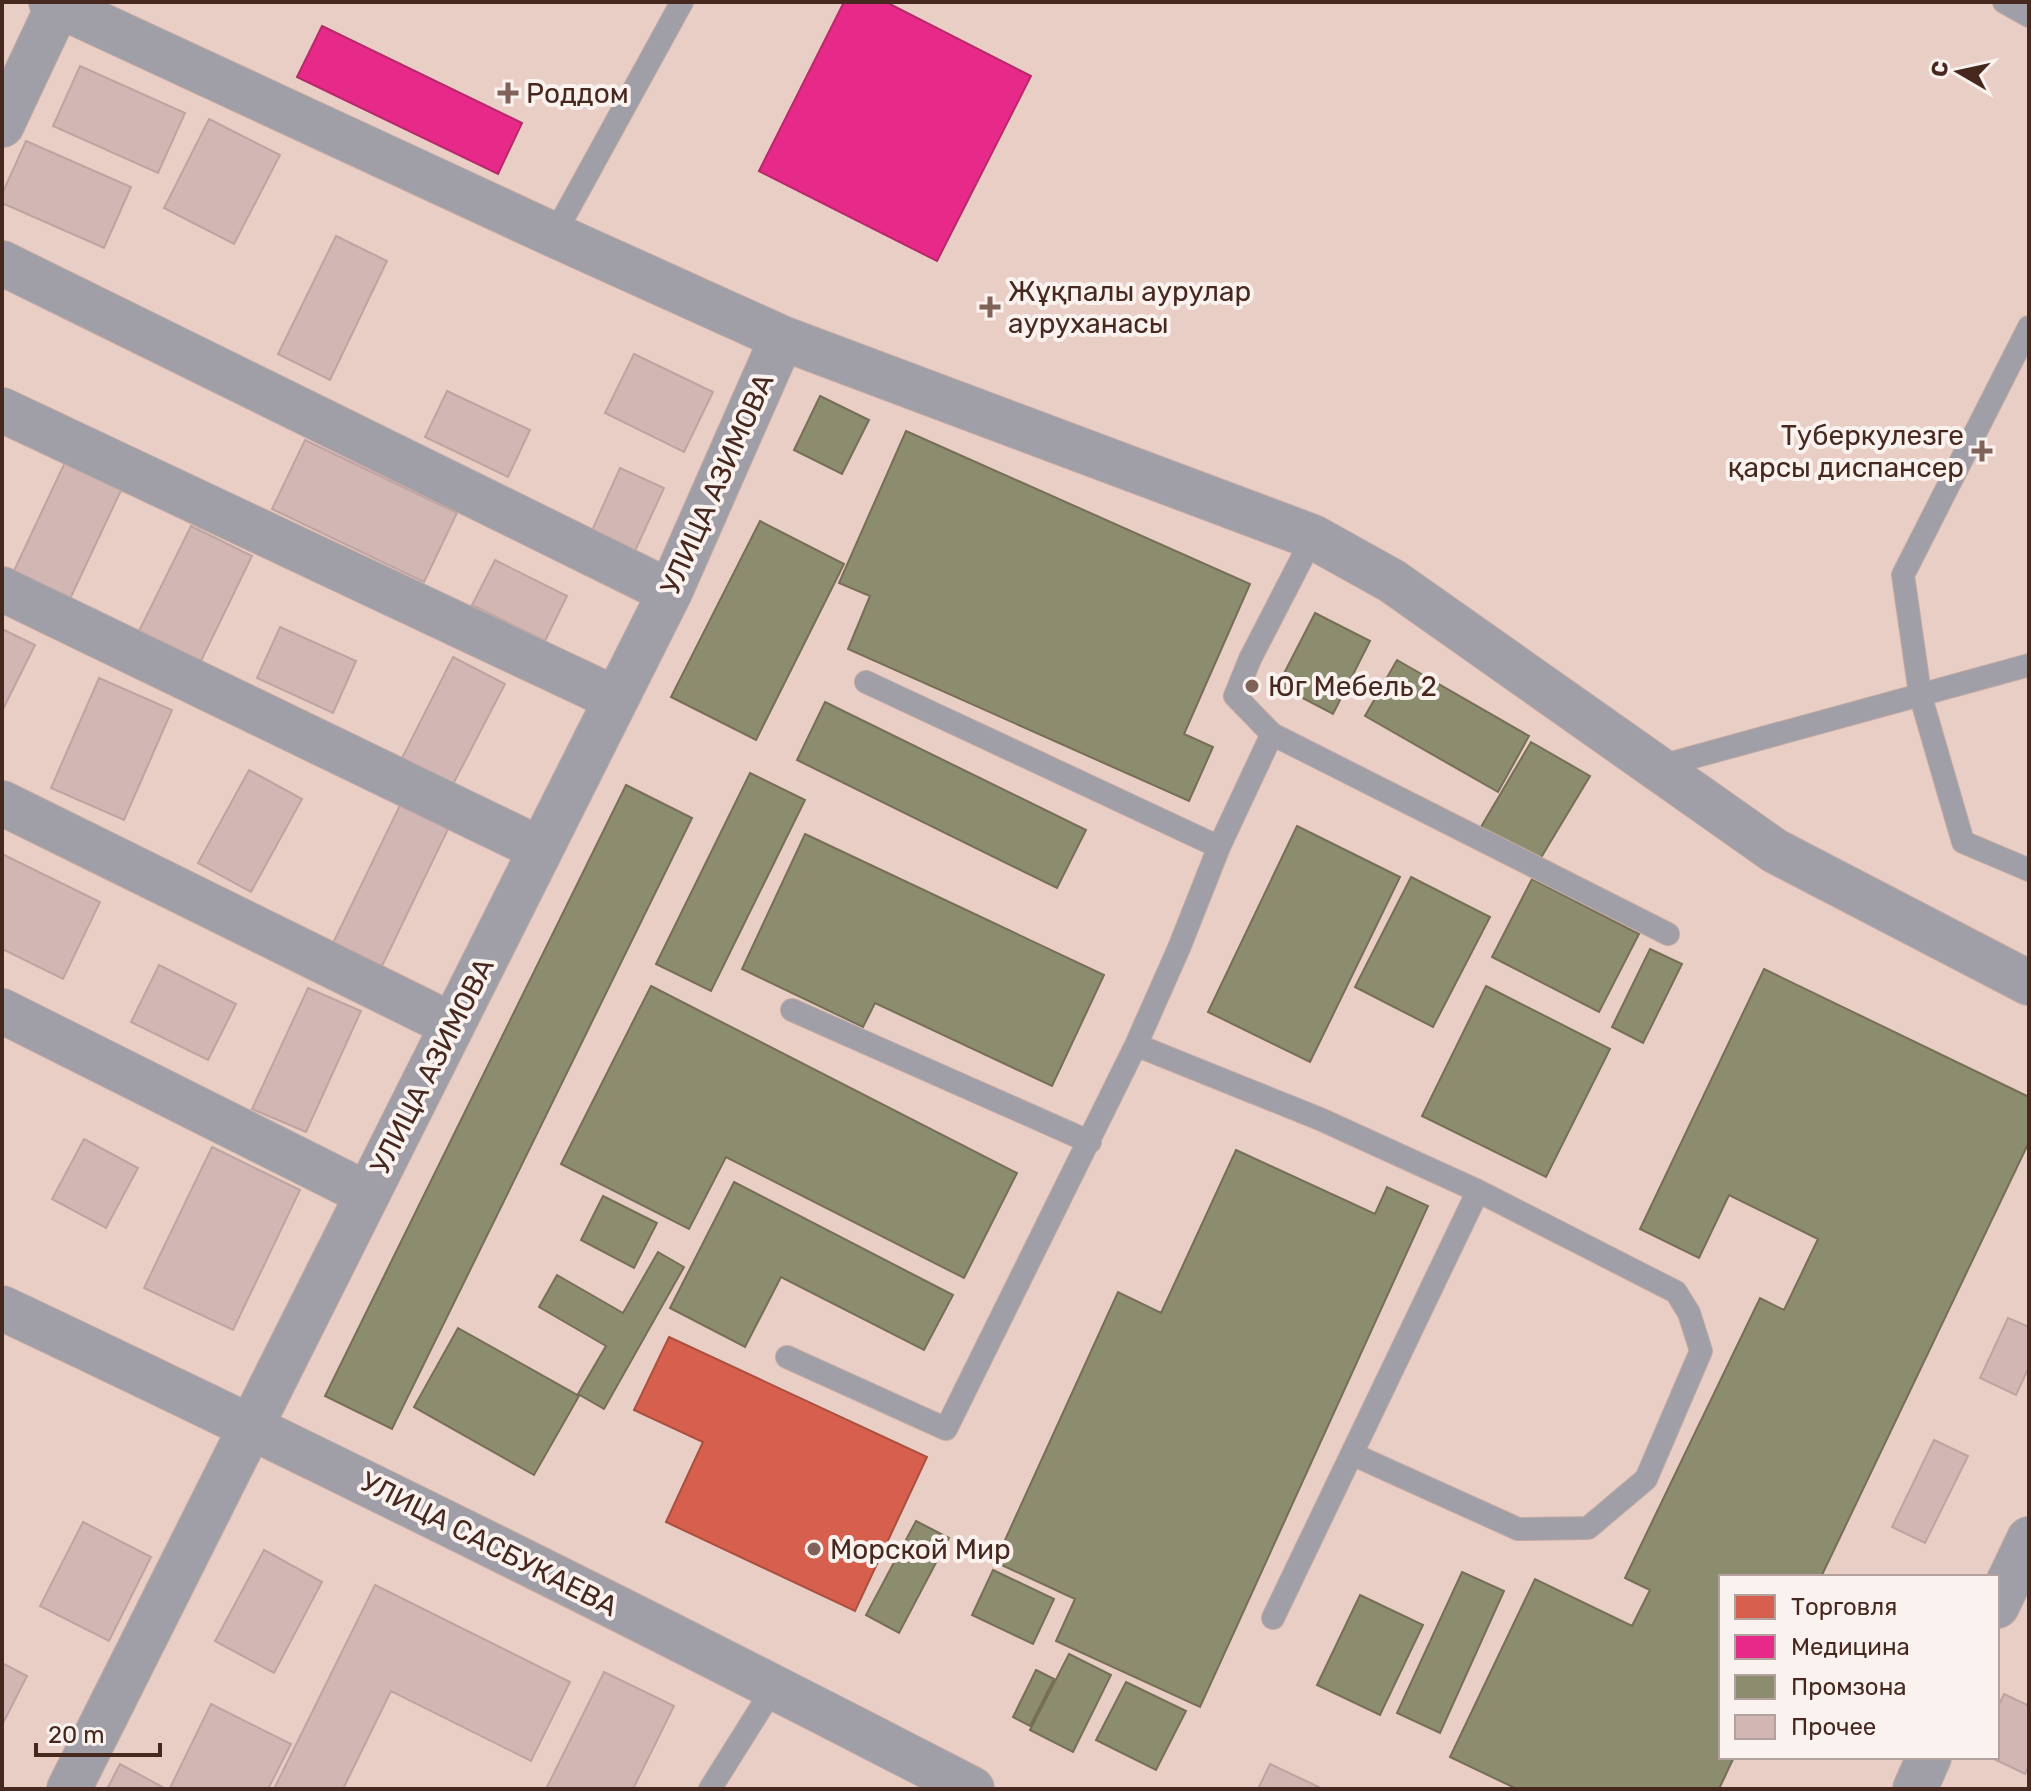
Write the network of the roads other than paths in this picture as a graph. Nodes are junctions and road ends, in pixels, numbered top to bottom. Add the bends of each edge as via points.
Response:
1 (682, 2) edge
2 (2004, 2) edge
3 (56, 3) edge
4 (2029, 16) edge
5 (2, 125) edge
6 (554, 235) junction
7 (2, 263) edge
8 (782, 338) junction
9 (2027, 342) edge
10 (2, 410) edge
11 (1313, 537) junction
12 (2, 589) edge
13 (670, 592) junction
14 (2029, 665) edge
15 (866, 682) dead end
16 (1920, 694) junction
17 (616, 699) junction
18 (1272, 734) junction
19 (1656, 768) junction
20 (2, 803) edge
21 (1219, 847) junction
22 (540, 849) junction
23 (2029, 870) edge
24 (1668, 934) dead end
25 (2029, 983) edge
26 (792, 1010) dead end
27 (2, 1011) edge
28 (452, 1025) junction
29 (1136, 1045) junction
30 (1090, 1142) junction
31 (1478, 1191) junction
32 (367, 1194) junction
33 (2, 1308) edge
34 (787, 1357) dead end
35 (251, 1425) junction
36 (1352, 1454) junction
37 (2029, 1539) edge
38 (1999, 1602) edge
39 (1273, 1618) dead end
40 (774, 1687) junction
41 (1928, 1759) edge
42 (69, 1789) edge
43 (710, 1789) edge
44 (972, 1789) edge
45 (1915, 1789) edge

1 - 6 lane
2 - 4 lane
3 - 5 street
3 - 6 street
6 - 8 street
7 - 13 street
8 - 11 street
8 - 13 street, УЛИЦА АЗИМОВА
9 - 16 lane via 1903,575
10 - 17 street
11 - 18 lane via 1235,696
11 - 19 street via 1392,581
12 - 22 street
13 - 17 street, УЛИЦА АЗИМОВА
14 - 16 lane
15 - 21 lane
16 - 19 lane
16 - 23 lane via 1963,842
17 - 22 street, УЛИЦА АЗИМОВА
18 - 21 lane
18 - 24 lane
19 - 25 street via 1775,851
20 - 28 street
21 - 29 lane
22 - 28 street, УЛИЦА АЗИМОВА
26 - 30 lane
27 - 32 street
28 - 32 street, УЛИЦА АЗИМОВА
29 - 30 lane
29 - 31 lane via 1320,1119
30 - 34 lane via 946,1429
31 - 36 lane
31 - 36 lane via 1676,1292 1689,1313 1701,1351 1646,1479 1588,1528 1518,1529
32 - 35 street, УЛИЦА АЗИМОВА
33 - 35 street, УЛИЦА САСБУКАЕВА
35 - 40 street, УЛИЦА САСБУКАЕВА
35 - 42 street, УЛИЦА АЗИМОВА
36 - 39 lane
37 - 38 street
40 - 43 lane
40 - 44 street, УЛИЦА САСБУКАЕВА
41 - 45 street

